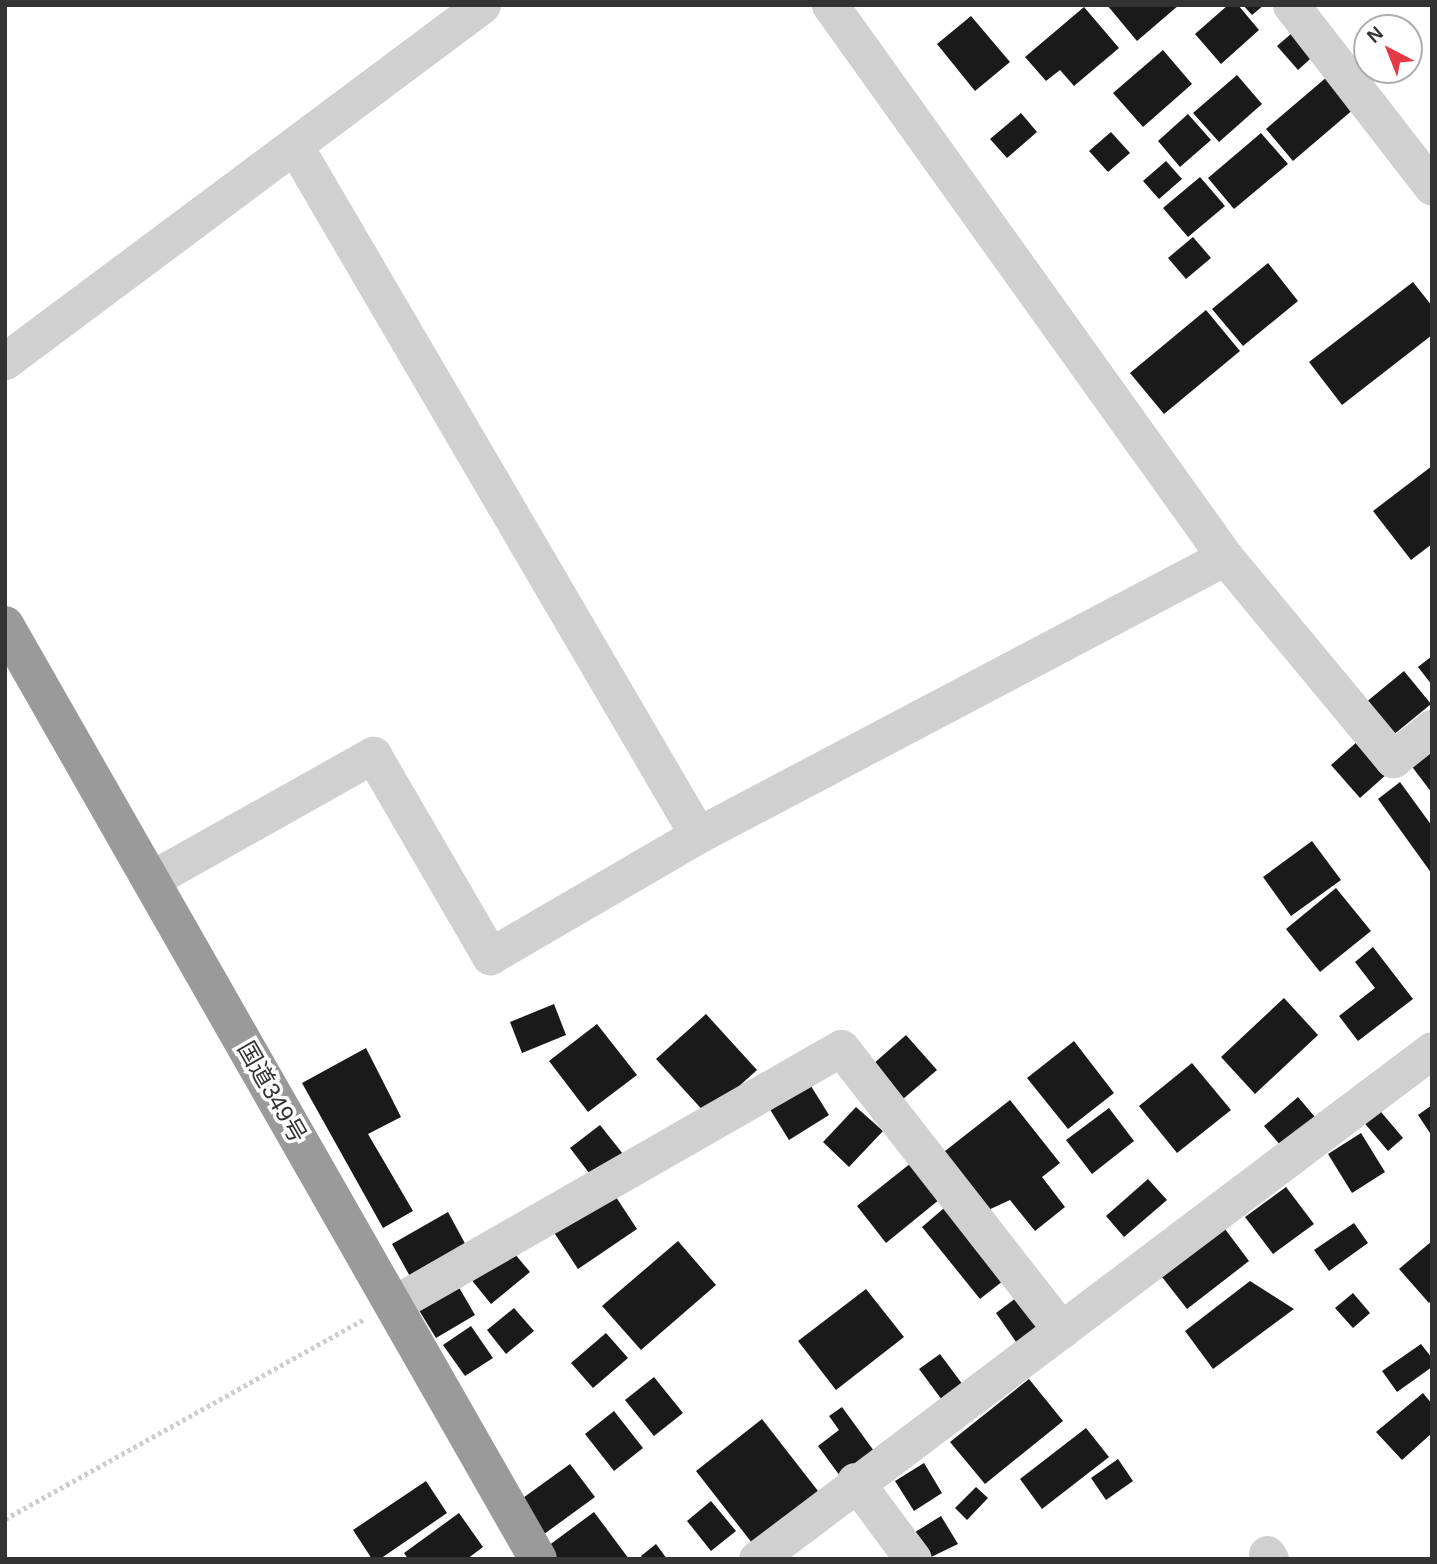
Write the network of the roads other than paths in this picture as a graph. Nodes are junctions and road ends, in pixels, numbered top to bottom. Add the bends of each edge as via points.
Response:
1 (482, 5) edge
2 (830, 5) edge
3 (1291, 5) edge
4 (296, 148) junction
5 (1432, 187) edge
6 (5, 361) edge
7 (1225, 557) junction
8 (5, 625) edge
9 (1432, 728) edge
10 (698, 835) junction
11 (150, 880) junction
12 (1432, 1050) edge
13 (394, 1304) junction
14 (1061, 1330) junction
15 (855, 1481) junction
16 (538, 1559) edge
17 (757, 1559) edge
18 (913, 1559) edge

1 - 4 street
2 - 7 street
3 - 5 street
4 - 6 street
4 - 10 street
7 - 9 street via 1393,759
7 - 10 street
8 - 11 highway, 国道349号
10 - 11 street via 490,956 373,755
11 - 13 highway, 国道349号
12 - 14 street
13 - 14 street via 841,1048
13 - 16 highway, 国道349号
14 - 15 street
15 - 17 street
15 - 18 street

